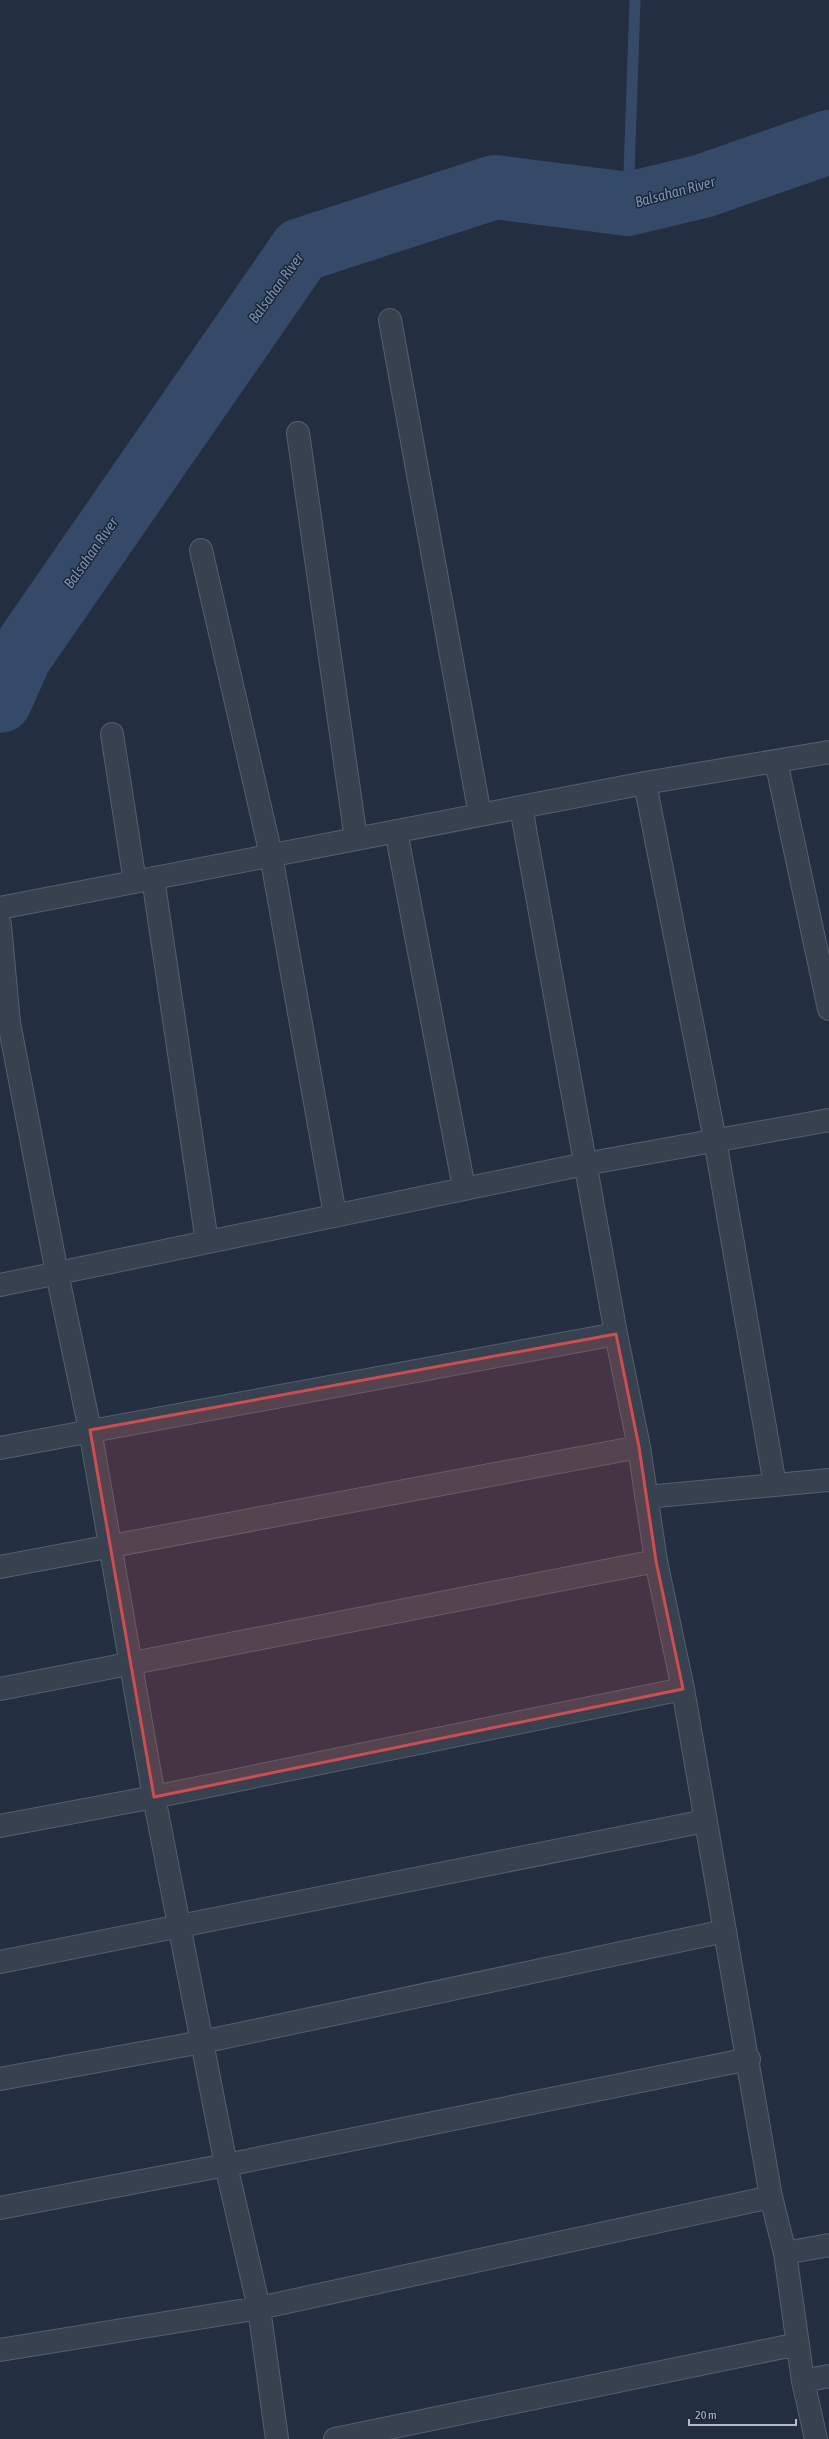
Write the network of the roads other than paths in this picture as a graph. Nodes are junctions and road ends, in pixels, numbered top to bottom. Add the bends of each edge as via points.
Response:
1 (390, 320) dead end
2 (298, 433) dead end
3 (201, 550) dead end
4 (112, 734) dead end
5 (829, 752) edge
6 (776, 761) junction
7 (645, 783) junction
8 (521, 807) junction
9 (480, 815) junction
10 (396, 831) junction
11 (356, 839) junction
12 (271, 855) junction
13 (144, 880) junction
14 (0, 908) edge
15 (0, 925) edge
16 (829, 1009) edge
17 (829, 1120) edge
18 (715, 1140) junction
19 (585, 1164) junction
20 (464, 1188) junction
21 (335, 1215) junction
22 (207, 1242) junction
23 (57, 1273) junction
24 (0, 1286) edge
25 (616, 1334) junction
26 (90, 1430) junction
27 (639, 1447) junction
28 (0, 1448) edge
29 (829, 1480) edge
30 (775, 1485) junction
31 (646, 1497) junction
32 (109, 1546) junction
33 (656, 1561) junction
34 (0, 1567) edge
35 (131, 1665) junction
36 (0, 1689) edge
37 (683, 1690) junction
38 (154, 1797) junction
39 (705, 1821) junction
40 (0, 1826) edge
41 (180, 1928) junction
42 (725, 1931) junction
43 (0, 1962) edge
44 (202, 2042) junction
45 (748, 2059) junction
46 (0, 2079) edge
47 (226, 2165) junction
48 (771, 2197) junction
49 (0, 2208) edge
50 (829, 2245) edge
51 (785, 2253) junction
52 (259, 2308) junction
53 (798, 2344) junction
54 (0, 2350) edge
55 (829, 2376) edge
56 (803, 2381) junction
57 (277, 2439) edge
58 (335, 2439) edge
59 (816, 2439) edge

1 - 9 street
2 - 11 street
3 - 12 street
4 - 13 street
5 - 6 street
6 - 7 street
6 - 16 street
7 - 8 street
7 - 18 street
8 - 9 street
8 - 19 street
9 - 10 street
10 - 11 street
10 - 20 street
11 - 12 street
12 - 13 street
12 - 21 street
13 - 14 street
13 - 22 street
15 - 23 street via 9,1023
17 - 18 street
18 - 19 street
18 - 30 street
19 - 20 street
19 - 25 street
20 - 21 street
21 - 22 street
22 - 23 street
23 - 24 street
23 - 26 street
25 - 26 street
25 - 27 street
26 - 28 street
26 - 32 street
27 - 31 street
27 - 32 street
29 - 30 street
30 - 31 street
31 - 33 street
32 - 34 street
32 - 35 street
33 - 35 street
33 - 37 street
35 - 36 street
35 - 38 street
37 - 38 street
37 - 39 street
38 - 40 street
38 - 41 street
39 - 41 street
39 - 42 street
41 - 43 street
41 - 44 street
42 - 44 street
42 - 45 street
44 - 46 street
44 - 47 street
45 - 47 street
45 - 48 street
47 - 49 street
47 - 52 street
48 - 51 street
48 - 52 street
50 - 51 street
51 - 53 street
52 - 54 street
52 - 57 street
53 - 56 street
53 - 58 street
55 - 56 street
56 - 59 street

